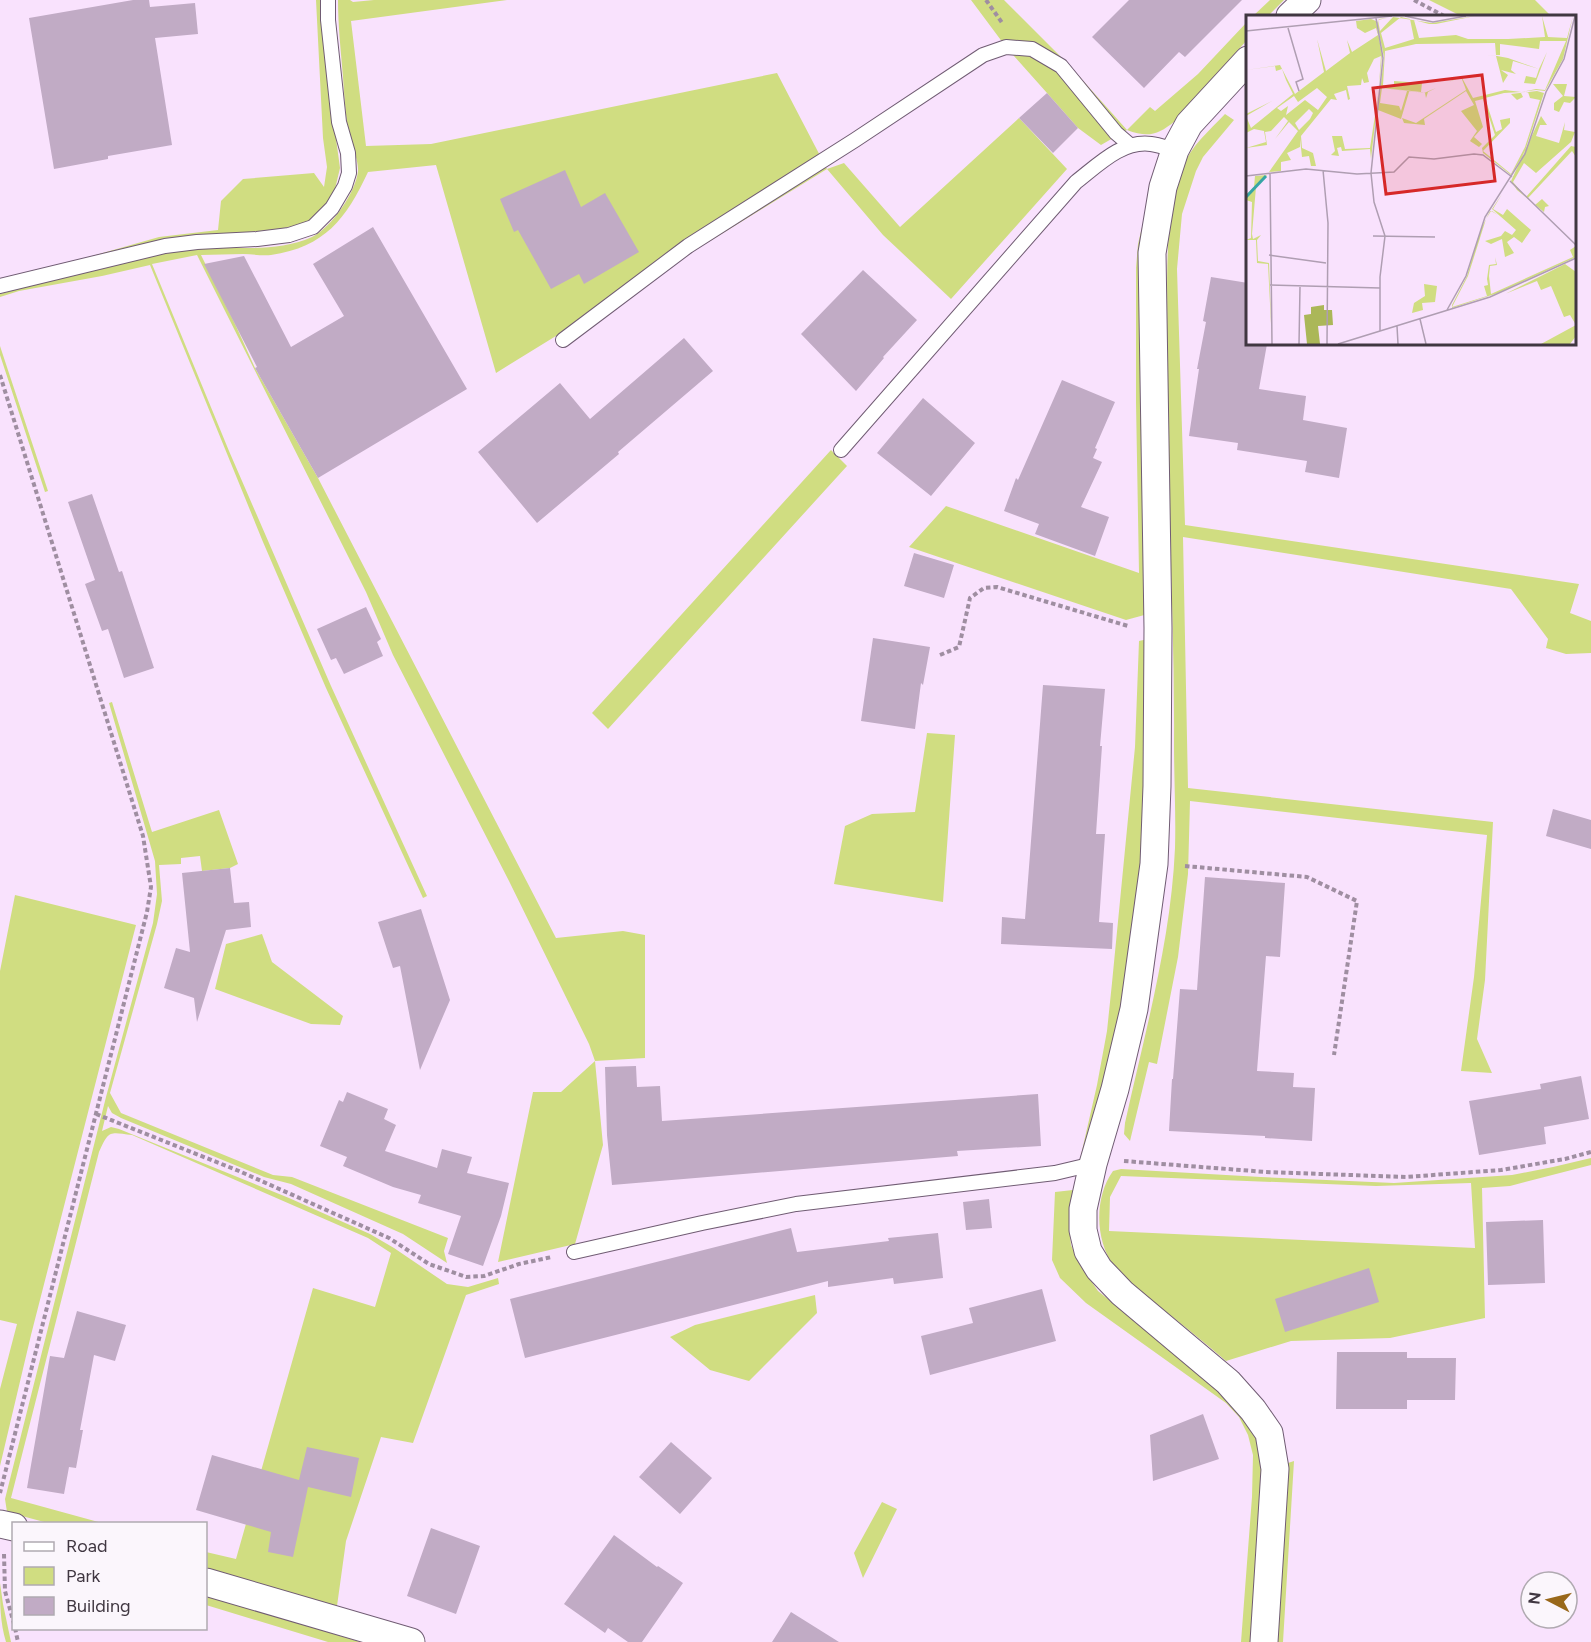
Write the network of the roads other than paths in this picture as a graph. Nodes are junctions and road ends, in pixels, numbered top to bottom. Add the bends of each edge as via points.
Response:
1 (328, 0) edge
2 (1306, 0) edge
3 (1291, 15) edge
4 (1246, 62) edge
5 (1130, 145) junction
6 (1175, 150) junction
7 (0, 286) edge
8 (562, 340) dead end
9 (841, 450) dead end
10 (1093, 1164) junction
11 (574, 1252) road end
12 (0, 1524) edge
13 (9, 1539) edge
14 (207, 1582) edge
15 (411, 1642) edge
16 (1264, 1642) edge

1 - 7 lane via 339,122 349,173 332,208 313,227 258,239 165,246
2 - 3 street
4 - 6 street via 1189,124
5 - 6 lane via 1150,144
5 - 8 lane via 1061,66 1032,49 1006,47 982,55 688,246
5 - 9 lane via 1076,182
6 - 10 street via 1163,187 1152,253 1158,628 1154,864 1134,1009
10 - 11 lane via 1055,1173 796,1204
10 - 16 street via 1083,1209 1083,1230 1088,1251 1099,1269 1228,1382 1269,1433 1275,1469
12 - 13 street
14 - 15 street

